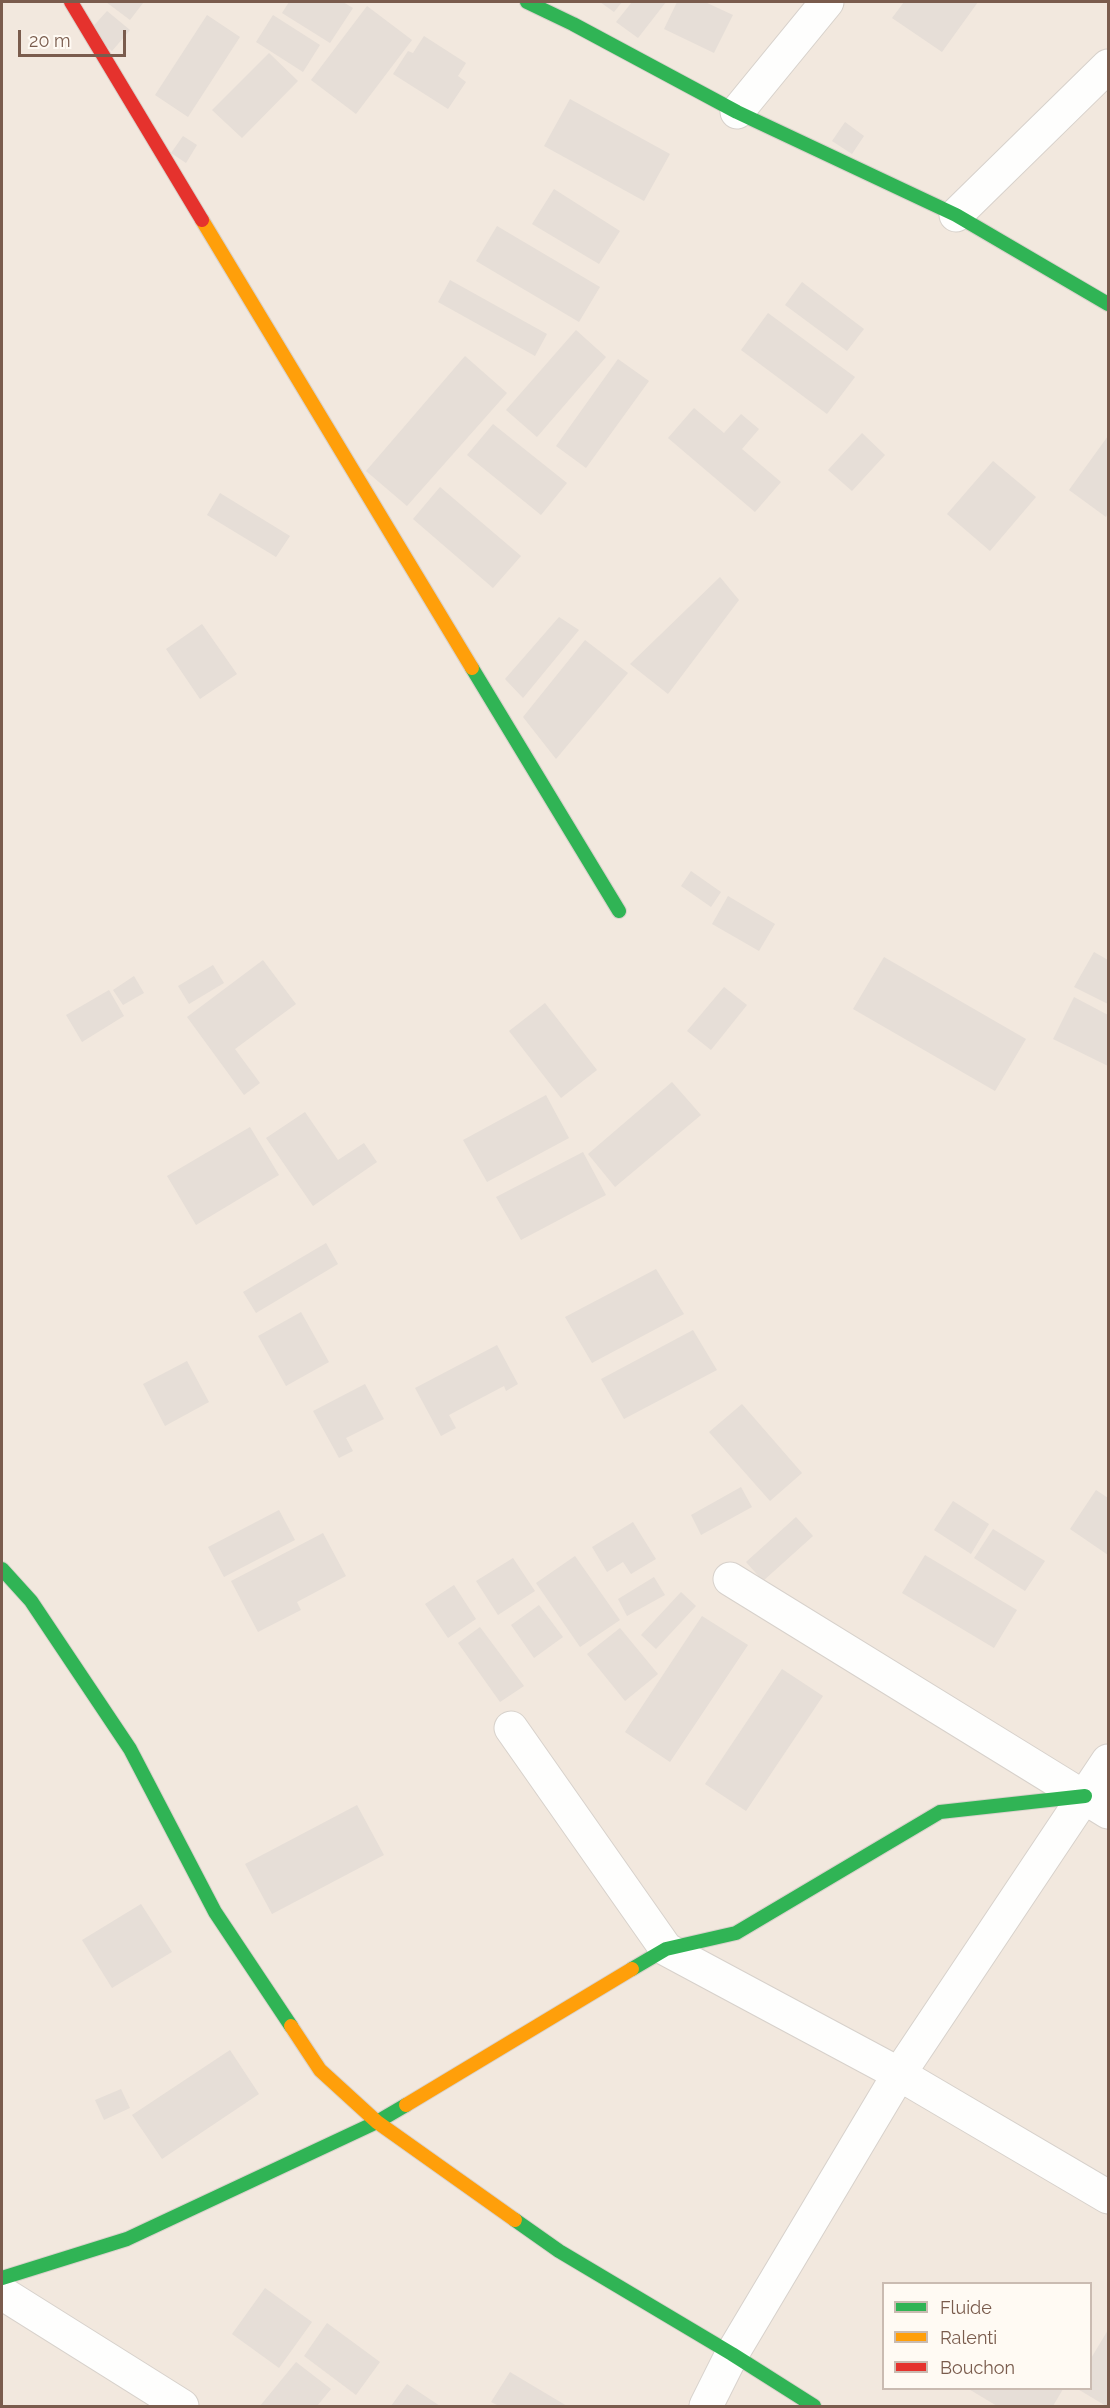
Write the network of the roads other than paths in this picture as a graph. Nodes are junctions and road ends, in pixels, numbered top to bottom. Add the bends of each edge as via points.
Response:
1 (71, 2) edge
2 (526, 2) edge
3 (827, 2) edge
4 (1108, 66) edge
5 (737, 112) junction
6 (956, 215) junction
7 (1108, 304) edge
8 (619, 911) dead end
9 (2, 1569) edge
10 (730, 1580) dead end
11 (511, 1728) dead end
12 (1108, 1761) edge
13 (1097, 1804) edge
14 (666, 1949) junction
15 (898, 2074) junction
16 (377, 2122) junction
17 (1108, 2197) edge
18 (2, 2278) edge
19 (2, 2293) edge
20 (732, 2354) junction
21 (182, 2406) edge
22 (706, 2406) edge
23 (814, 2406) edge

1 - 8 street
2 - 5 street
3 - 5 street
4 - 6 street
5 - 6 street
6 - 7 street
9 - 16 street via 31,1601 130,1749 215,1912 320,2070
10 - 13 street
11 - 14 street
12 - 13 street
13 - 14 street via 940,1812 736,1933
13 - 15 street
14 - 15 street
14 - 16 street
15 - 17 street
15 - 20 street
16 - 18 street via 126,2240
16 - 20 street via 559,2251
19 - 21 street
20 - 22 street
20 - 23 street

